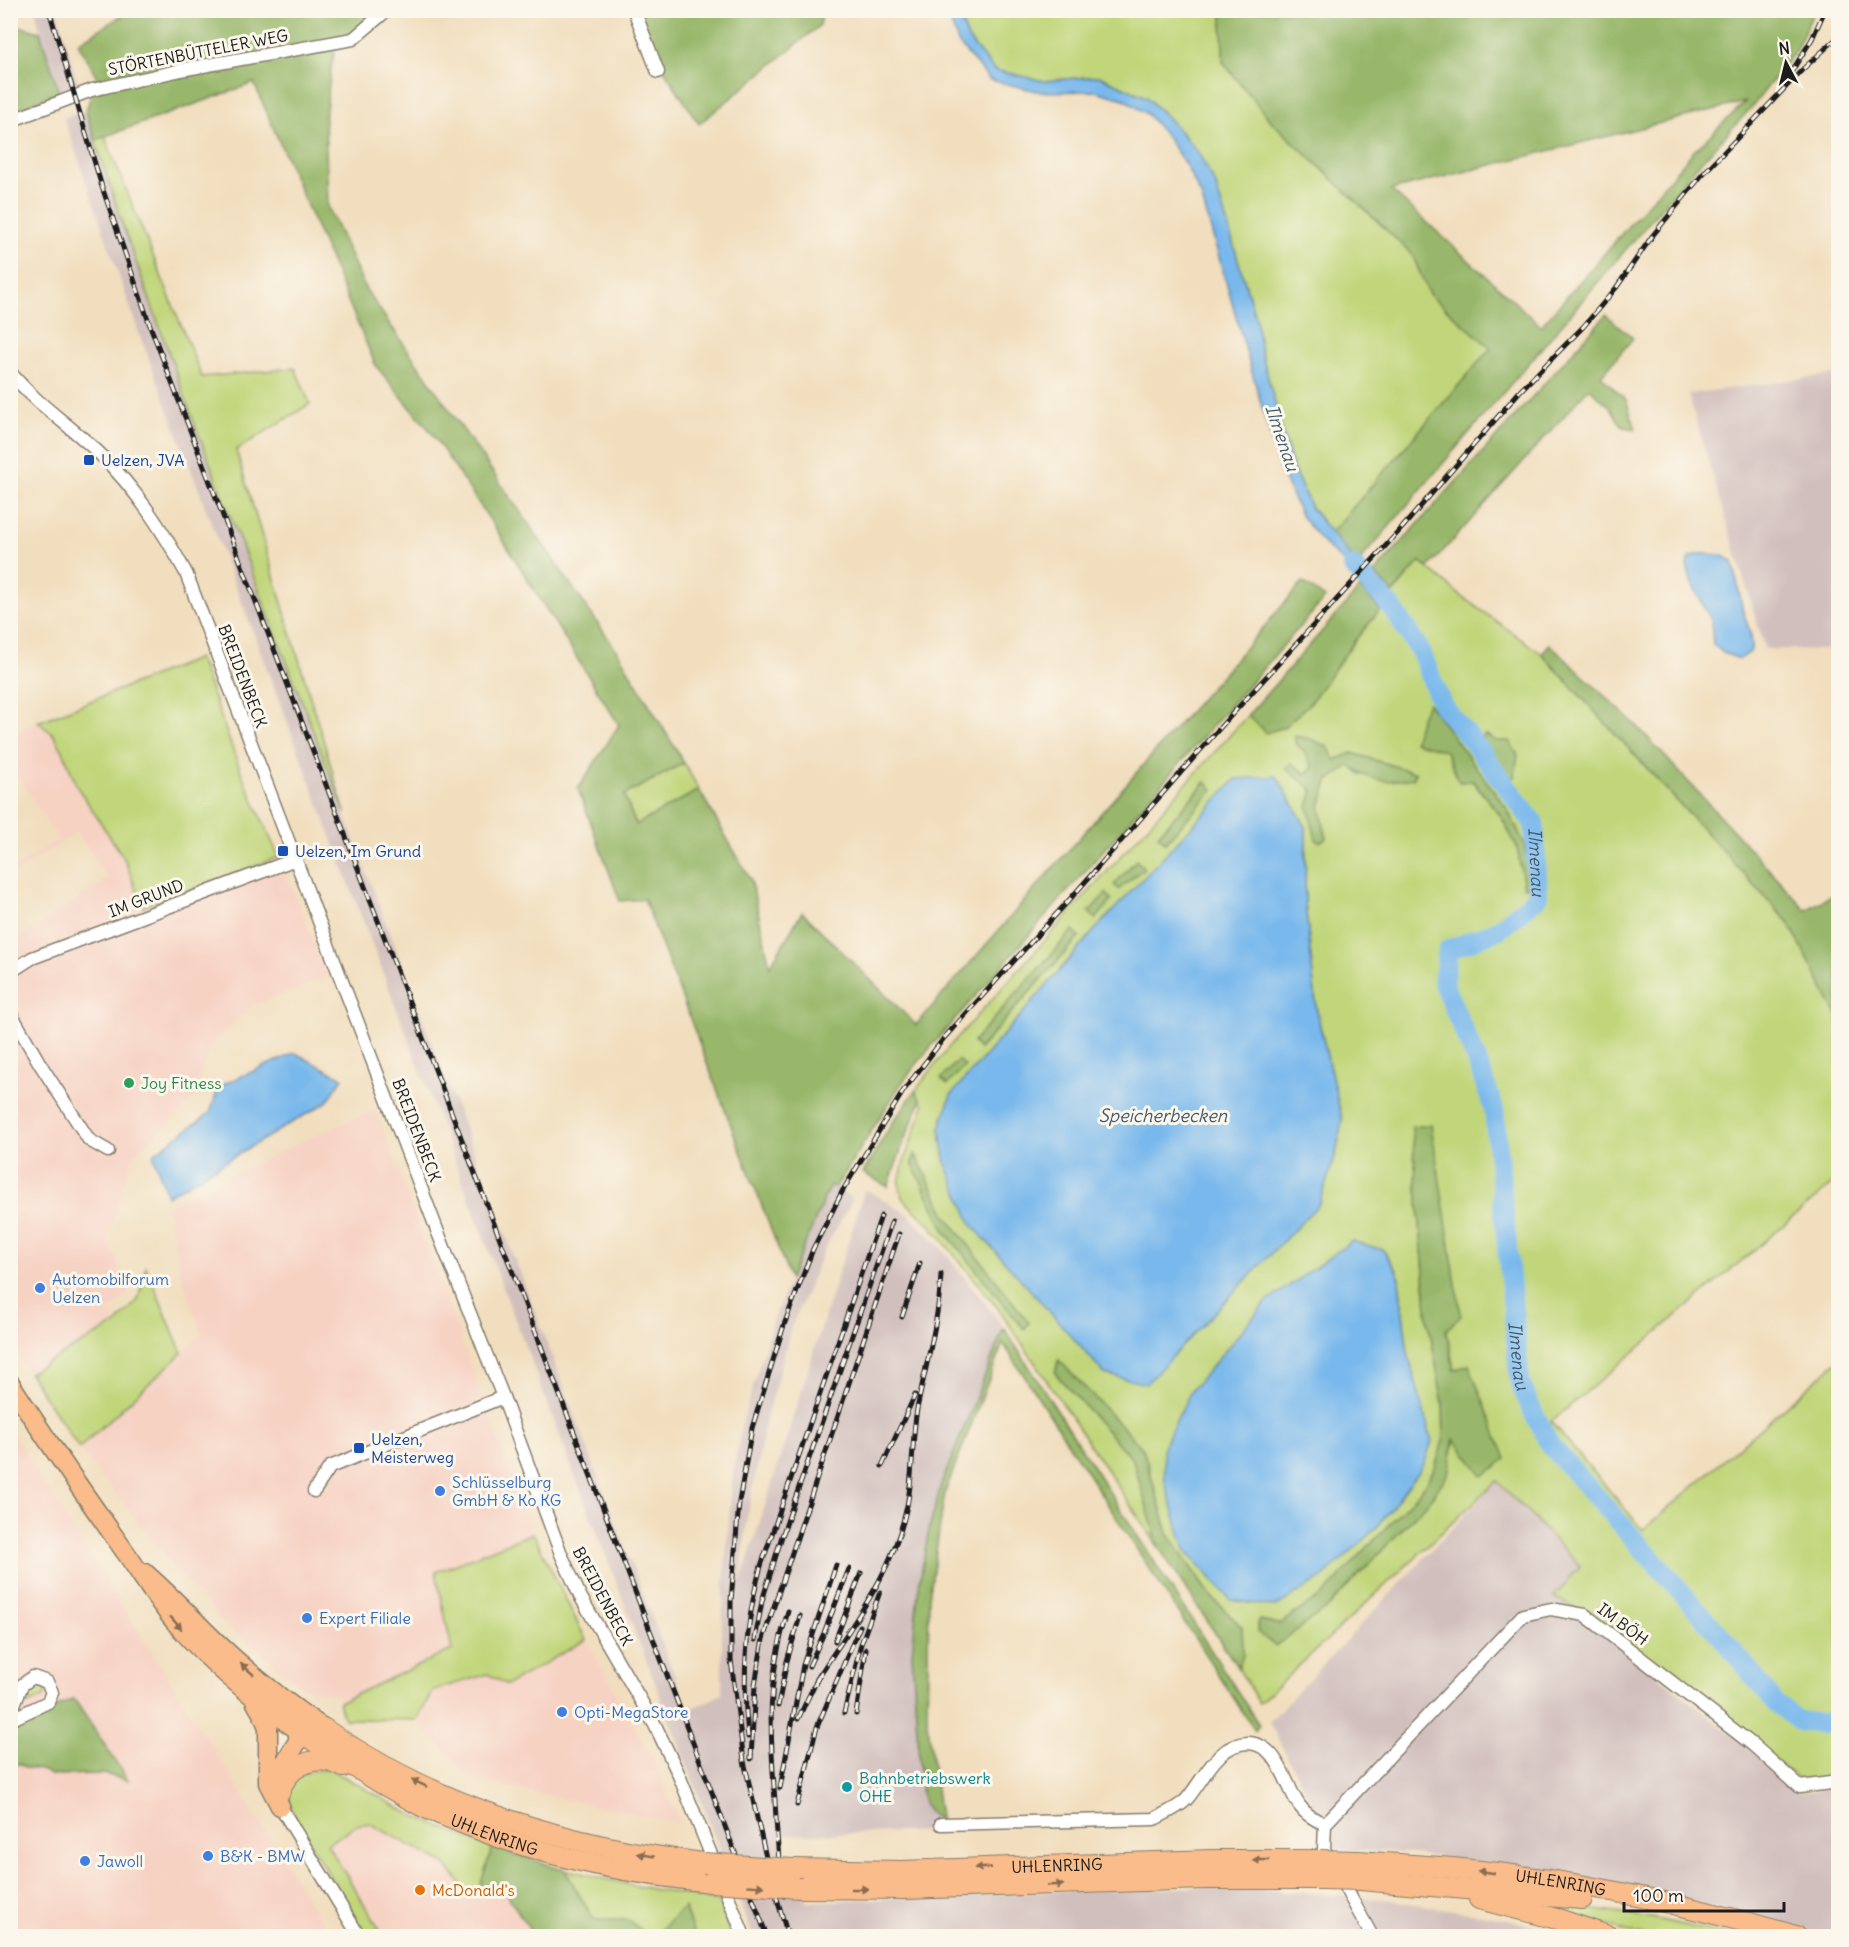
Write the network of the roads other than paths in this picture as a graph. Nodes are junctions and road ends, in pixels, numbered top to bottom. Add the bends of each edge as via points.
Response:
1 (387, 10) edge
2 (634, 10) edge
3 (658, 72) dead end
4 (10, 121) edge
5 (10, 372) edge
6 (296, 860) junction
7 (10, 972) edge
8 (10, 1012) edge
9 (108, 1151) dead end
10 (10, 1383) edge
11 (503, 1397) junction
12 (314, 1491) dead end
13 (132, 1562) junction
14 (249, 1694) junction
15 (292, 1706) junction
16 (10, 1714) edge
17 (10, 1720) edge
18 (323, 1728) junction
19 (299, 1731) junction
20 (269, 1762) junction
21 (1839, 1782) edge
22 (279, 1800) junction
23 (417, 1804) junction
24 (941, 1824) dead end
25 (1324, 1828) junction
26 (1321, 1869) junction
27 (1359, 1870) junction
28 (1391, 1881) junction
29 (1729, 1918) junction
30 (359, 1936) edge
31 (744, 1936) edge
32 (1372, 1936) edge
33 (1608, 1936) edge
34 (1796, 1936) edge

1 - 4 street, STÖRTENBÜTTELER WEG via 353,39 92,90
2 - 3 street
5 - 6 street, BREIDENBECK via 99,453 130,486 169,541 186,573
6 - 7 street, IM GRUND via 32,958
6 - 11 street, BREIDENBECK
8 - 9 street via 89,1140
10 - 13 main road
11 - 12 street via 330,1467
11 - 31 street, BREIDENBECK via 561,1554 580,1596 655,1725 678,1773
13 -> 14 main road via 178,1626
15 -> 13 main road
14 - 19 main road
14 - 20 main road via 267,1723
15 - 18 main road
15 - 19 main road
16 - 17 street via 22,1685 33,1677 47,1682 52,1692 48,1702
18 - 19 main road
26 -> 18 highway, UHLENRING, bridge via 1211,1860 901,1870 793,1869 669,1859 586,1843 473,1807 408,1778
19 - 20 main road via 281,1744
19 - 22 main road via 296,1745 283,1765
19 - 23 highway, UHLENRING
20 - 22 main road via 268,1783
21 - 25 street, IM BÖH via 1800,1787 1753,1745 1585,1615 1551,1609 1523,1615
22 - 23 highway via 286,1779 296,1767 325,1761
22 - 30 street
23 -> 26 highway, UHLENRING, bridge via 554,1855 645,1874 711,1882 904,1889 1205,1879
24 - 25 street via 1154,1820 1184,1802 1222,1754 1232,1746 1248,1743 1262,1746 1272,1754 1300,1807
25 - 32 street via 1324,1849
26 - 27 highway, bridge
27 - 28 highway
29 -> 27 highway, UHLENRING via 1614,1893 1473,1870
28 - 29 highway
28 - 33 highway via 1477,1898
29 - 34 highway, UHLENRING

